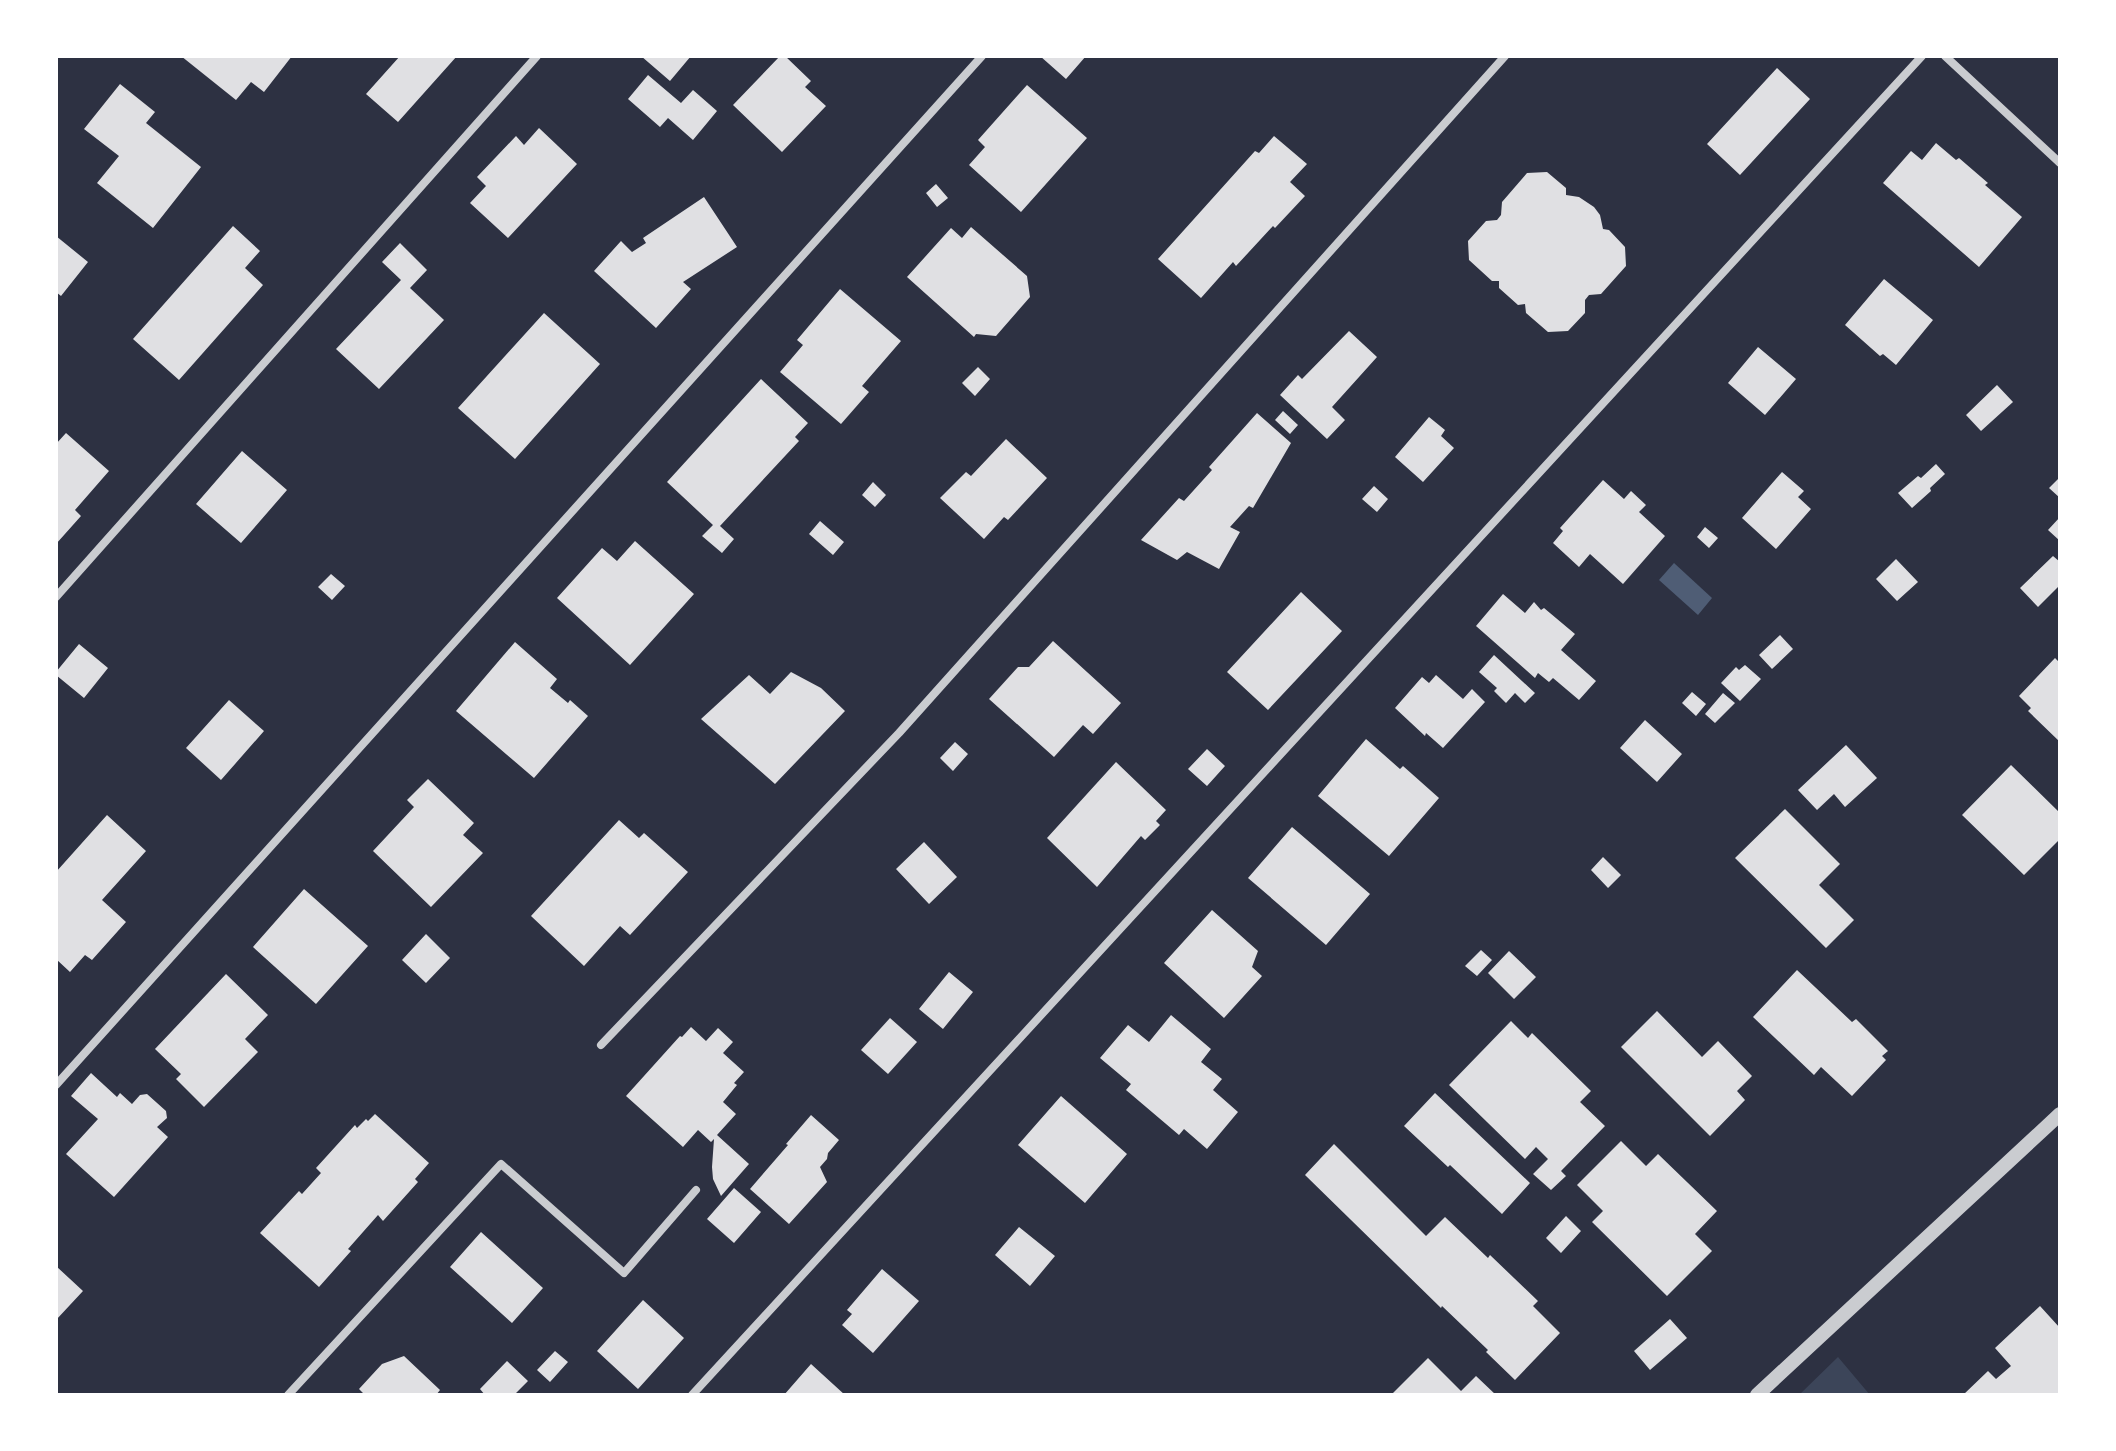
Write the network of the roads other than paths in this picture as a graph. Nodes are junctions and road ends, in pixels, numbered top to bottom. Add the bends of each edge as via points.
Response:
1 (537, 56) edge
2 (982, 56) edge
3 (1505, 56) edge
4 (1922, 56) edge
5 (1945, 56) edge
6 (2060, 163) edge
7 (56, 597) edge
8 (601, 1045) dead end
9 (56, 1085) edge
10 (2060, 1114) edge
11 (696, 1190) dead end
12 (288, 1395) edge
13 (692, 1395) edge
14 (1757, 1395) edge

1 - 7 street
2 - 9 street
3 - 8 street via 899,733
4 - 13 street
5 - 6 street
10 - 14 street
11 - 12 street via 624,1273 501,1164

